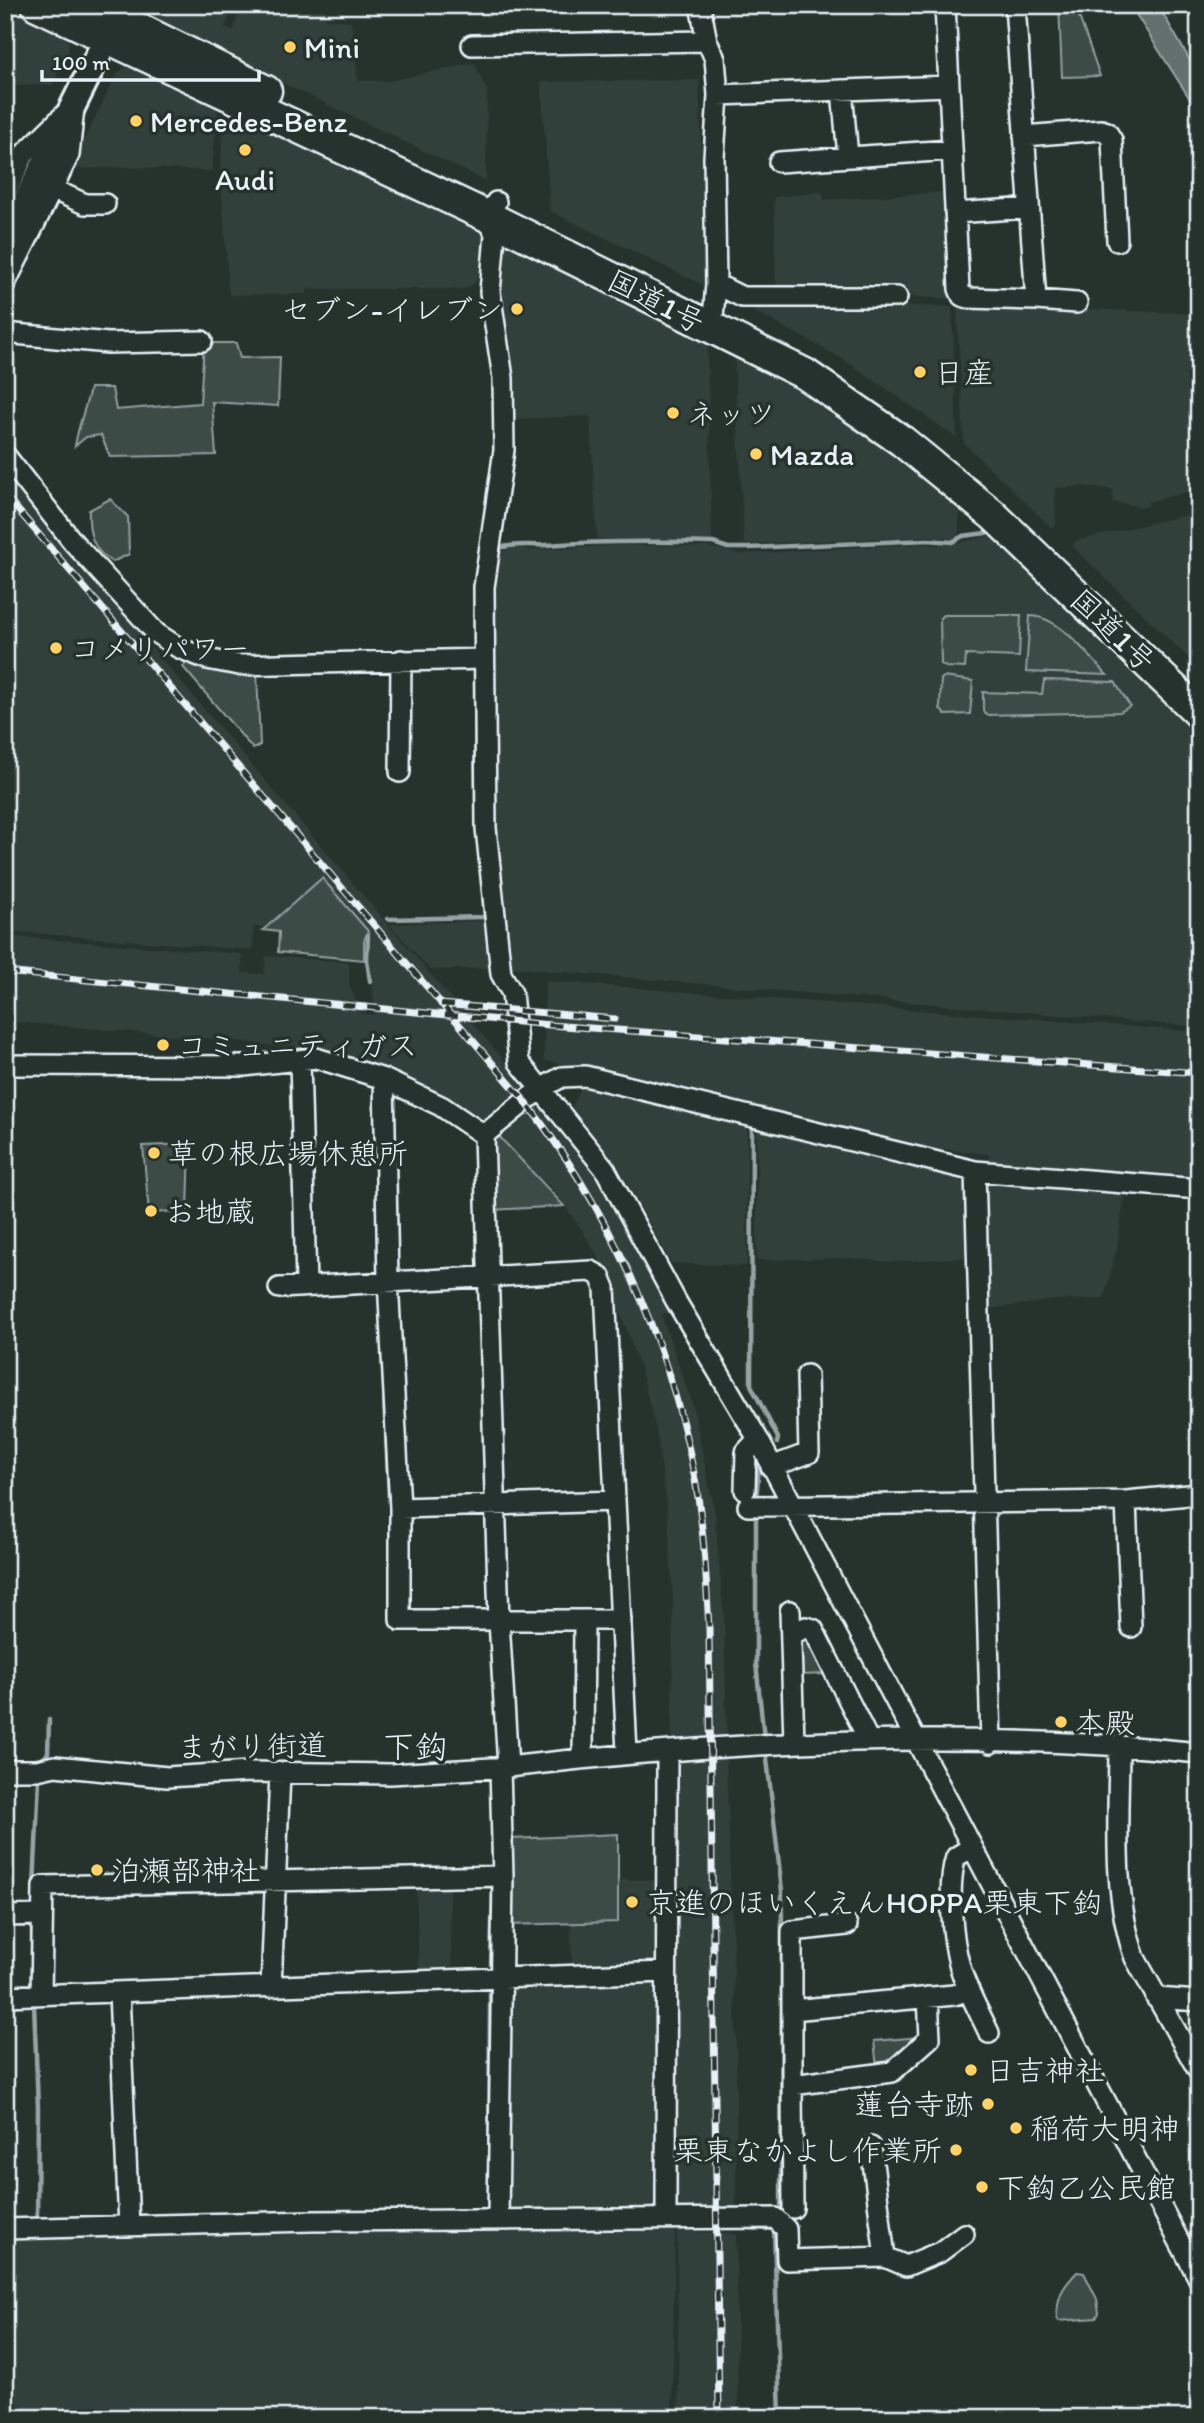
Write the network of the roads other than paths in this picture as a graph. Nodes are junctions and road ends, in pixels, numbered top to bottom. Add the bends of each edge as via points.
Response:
1 (37, 5) edge
2 (90, 5) edge
3 (700, 5) edge
4 (944, 5) edge
5 (1015, 5) edge
6 (115, 21) edge
7 (707, 41) junction
8 (472, 45) dead end
9 (948, 86) junction
10 (842, 90) junction
11 (718, 95) junction
12 (74, 106) junction
13 (1024, 136) junction
14 (950, 150) junction
15 (848, 157) junction
16 (779, 162) dead end
17 (52, 189) junction
18 (5, 195) edge
19 (105, 204) dead end
20 (1029, 208) junction
21 (492, 210) junction
22 (955, 213) junction
23 (1117, 241) dead end
24 (5, 243) edge
25 (5, 284) edge
26 (897, 297) dead end
27 (1036, 300) junction
28 (1077, 303) dead end
29 (714, 307) junction
30 (5, 332) edge
31 (202, 341) dead end
32 (5, 455) edge
33 (484, 659) junction
34 (401, 660) junction
35 (1199, 688) edge
36 (1199, 713) edge
37 (400, 772) dead end
38 (299, 1060) junction
39 (5, 1065) edge
40 (384, 1079) junction
41 (540, 1089) junction
42 (484, 1135) junction
43 (975, 1171) junction
44 (1199, 1189) edge
45 (487, 1277) junction
46 (388, 1280) junction
47 (306, 1284) junction
48 (279, 1288) dead end
49 (807, 1375) dead end
50 (758, 1440) junction
51 (771, 1467) junction
52 (1199, 1494) edge
53 (1126, 1501) junction
54 (615, 1502) junction
55 (985, 1503) junction
56 (496, 1504) junction
57 (792, 1507) junction
58 (400, 1508) junction
59 (790, 1611) dead end
60 (584, 1620) junction
61 (621, 1620) junction
62 (499, 1621) junction
63 (1131, 1627) dead end
64 (790, 1635) junction
65 (867, 1740) junction
66 (917, 1741) junction
67 (794, 1742) junction
68 (991, 1743) junction
69 (1119, 1745) junction
70 (627, 1753) junction
71 (1199, 1753) edge
72 (667, 1754) junction
73 (583, 1758) junction
74 (504, 1768) junction
75 (5, 1770) edge
76 (280, 1773) junction
77 (972, 1847) junction
78 (503, 1876) junction
79 (275, 1883) junction
80 (41, 1914) junction
81 (5, 1916) edge
82 (847, 1925) dead end
83 (666, 1972) junction
84 (500, 1979) junction
85 (271, 1987) junction
86 (969, 1990) junction
87 (119, 1992) junction
88 (41, 1994) junction
89 (5, 1996) edge
90 (928, 1997) junction
91 (1156, 1998) junction
92 (1199, 2001) edge
93 (792, 2010) junction
94 (989, 2033) dead end
95 (1199, 2072) edge
96 (792, 2085) junction
97 (871, 2147) dead end
98 (793, 2208) dead end
99 (666, 2217) junction
100 (498, 2218) junction
101 (129, 2226) junction
102 (5, 2230) edge
103 (964, 2234) dead end
104 (885, 2257) junction
105 (1199, 2279) edge

1 - 6 highway, 国道1号
2 - 6 highway, 国道1号
3 - 7 street
4 - 9 street
5 - 13 street
6 - 12 main road
6 - 21 highway, 国道1号
7 - 8 street
7 - 11 street via 715,59
9 - 10 street
9 - 14 street
10 - 11 street
10 - 15 street
11 - 29 street
12 - 17 street via 69,155
12 - 18 street via 25,153
12 - 24 main road
13 - 20 street
13 - 23 street via 1107,132 1112,140
14 - 15 street
14 - 22 street
15 - 16 street
17 - 19 street via 85,204
17 - 25 street
20 - 22 street
20 - 27 street
21 - 29 highway, 国道1号
21 - 33 street via 491,292 503,378 505,450 484,587
22 - 27 street via 962,296
26 - 29 street via 742,297
27 - 28 street
29 - 35 highway, 国道1号 via 811,358 942,448
29 - 36 highway, 国道1号 via 902,441 993,515
30 - 31 street via 108,343
32 - 34 street via 132,611 178,648 239,665
33 - 34 street
33 - 41 street via 486,828 501,974 512,993 519,1062
34 - 37 street
38 - 39 street via 239,1067
38 - 40 street via 316,1058
38 - 47 street
40 - 42 street via 441,1106
40 - 46 street
41 - 42 street
41 - 43 street via 562,1077 585,1076
41 - 50 street via 605,1168
42 - 45 street
43 - 44 street
43 - 55 street
45 - 46 street
45 - 54 street via 591,1271 600,1276
45 - 56 street
46 - 47 street
46 - 58 street
47 - 48 street
49 - 51 street via 809,1453
50 - 51 street
50 - 57 street via 746,1452 751,1501
51 - 57 street
52 - 53 street
53 - 55 street
53 - 63 street
54 - 56 street
54 - 61 street
55 - 57 street
55 - 68 street
56 - 58 street
56 - 62 street
57 - 66 street
58 - 62 street via 400,1620
59 - 64 street
60 - 61 street
60 - 62 street
60 - 73 street
61 - 70 street
62 - 74 street
64 - 65 street via 806,1627 813,1629
64 - 67 street
65 - 66 street, まがり街道
65 - 67 street, まがり街道
66 - 68 street, まがり街道
66 - 77 street
67 - 72 street, まがり街道
68 - 69 street, まがり街道
69 - 71 street, まがり街道
69 - 91 street via 1119,1896 1135,1958
70 - 72 street, まがり街道
70 - 73 street, まがり街道
72 - 83 street
73 - 74 street, まがり街道
74 - 76 street, まがり街道
74 - 78 street
75 - 76 street, まがり街道 via 55,1766 167,1777
76 - 79 street
77 - 86 street via 956,1857 951,1871 960,1967
77 - 105 street
78 - 79 street
78 - 84 street
79 - 80 street via 43,1886
79 - 85 street
80 - 81 street
80 - 88 street
82 - 93 street via 792,1931
83 - 84 street
83 - 99 street
84 - 85 street
84 - 100 street
85 - 87 street
86 - 90 street
86 - 94 street
87 - 88 street
87 - 101 street
88 - 89 street
90 - 93 street
90 - 96 street via 930,2038 892,2072
91 - 92 street
91 - 95 street
93 - 96 street
96 - 98 street
97 - 104 street
99 - 100 street
99 - 104 street via 780,2224 787,2260
100 - 101 street
101 - 102 street
103 - 104 street via 940,2252 906,2266

